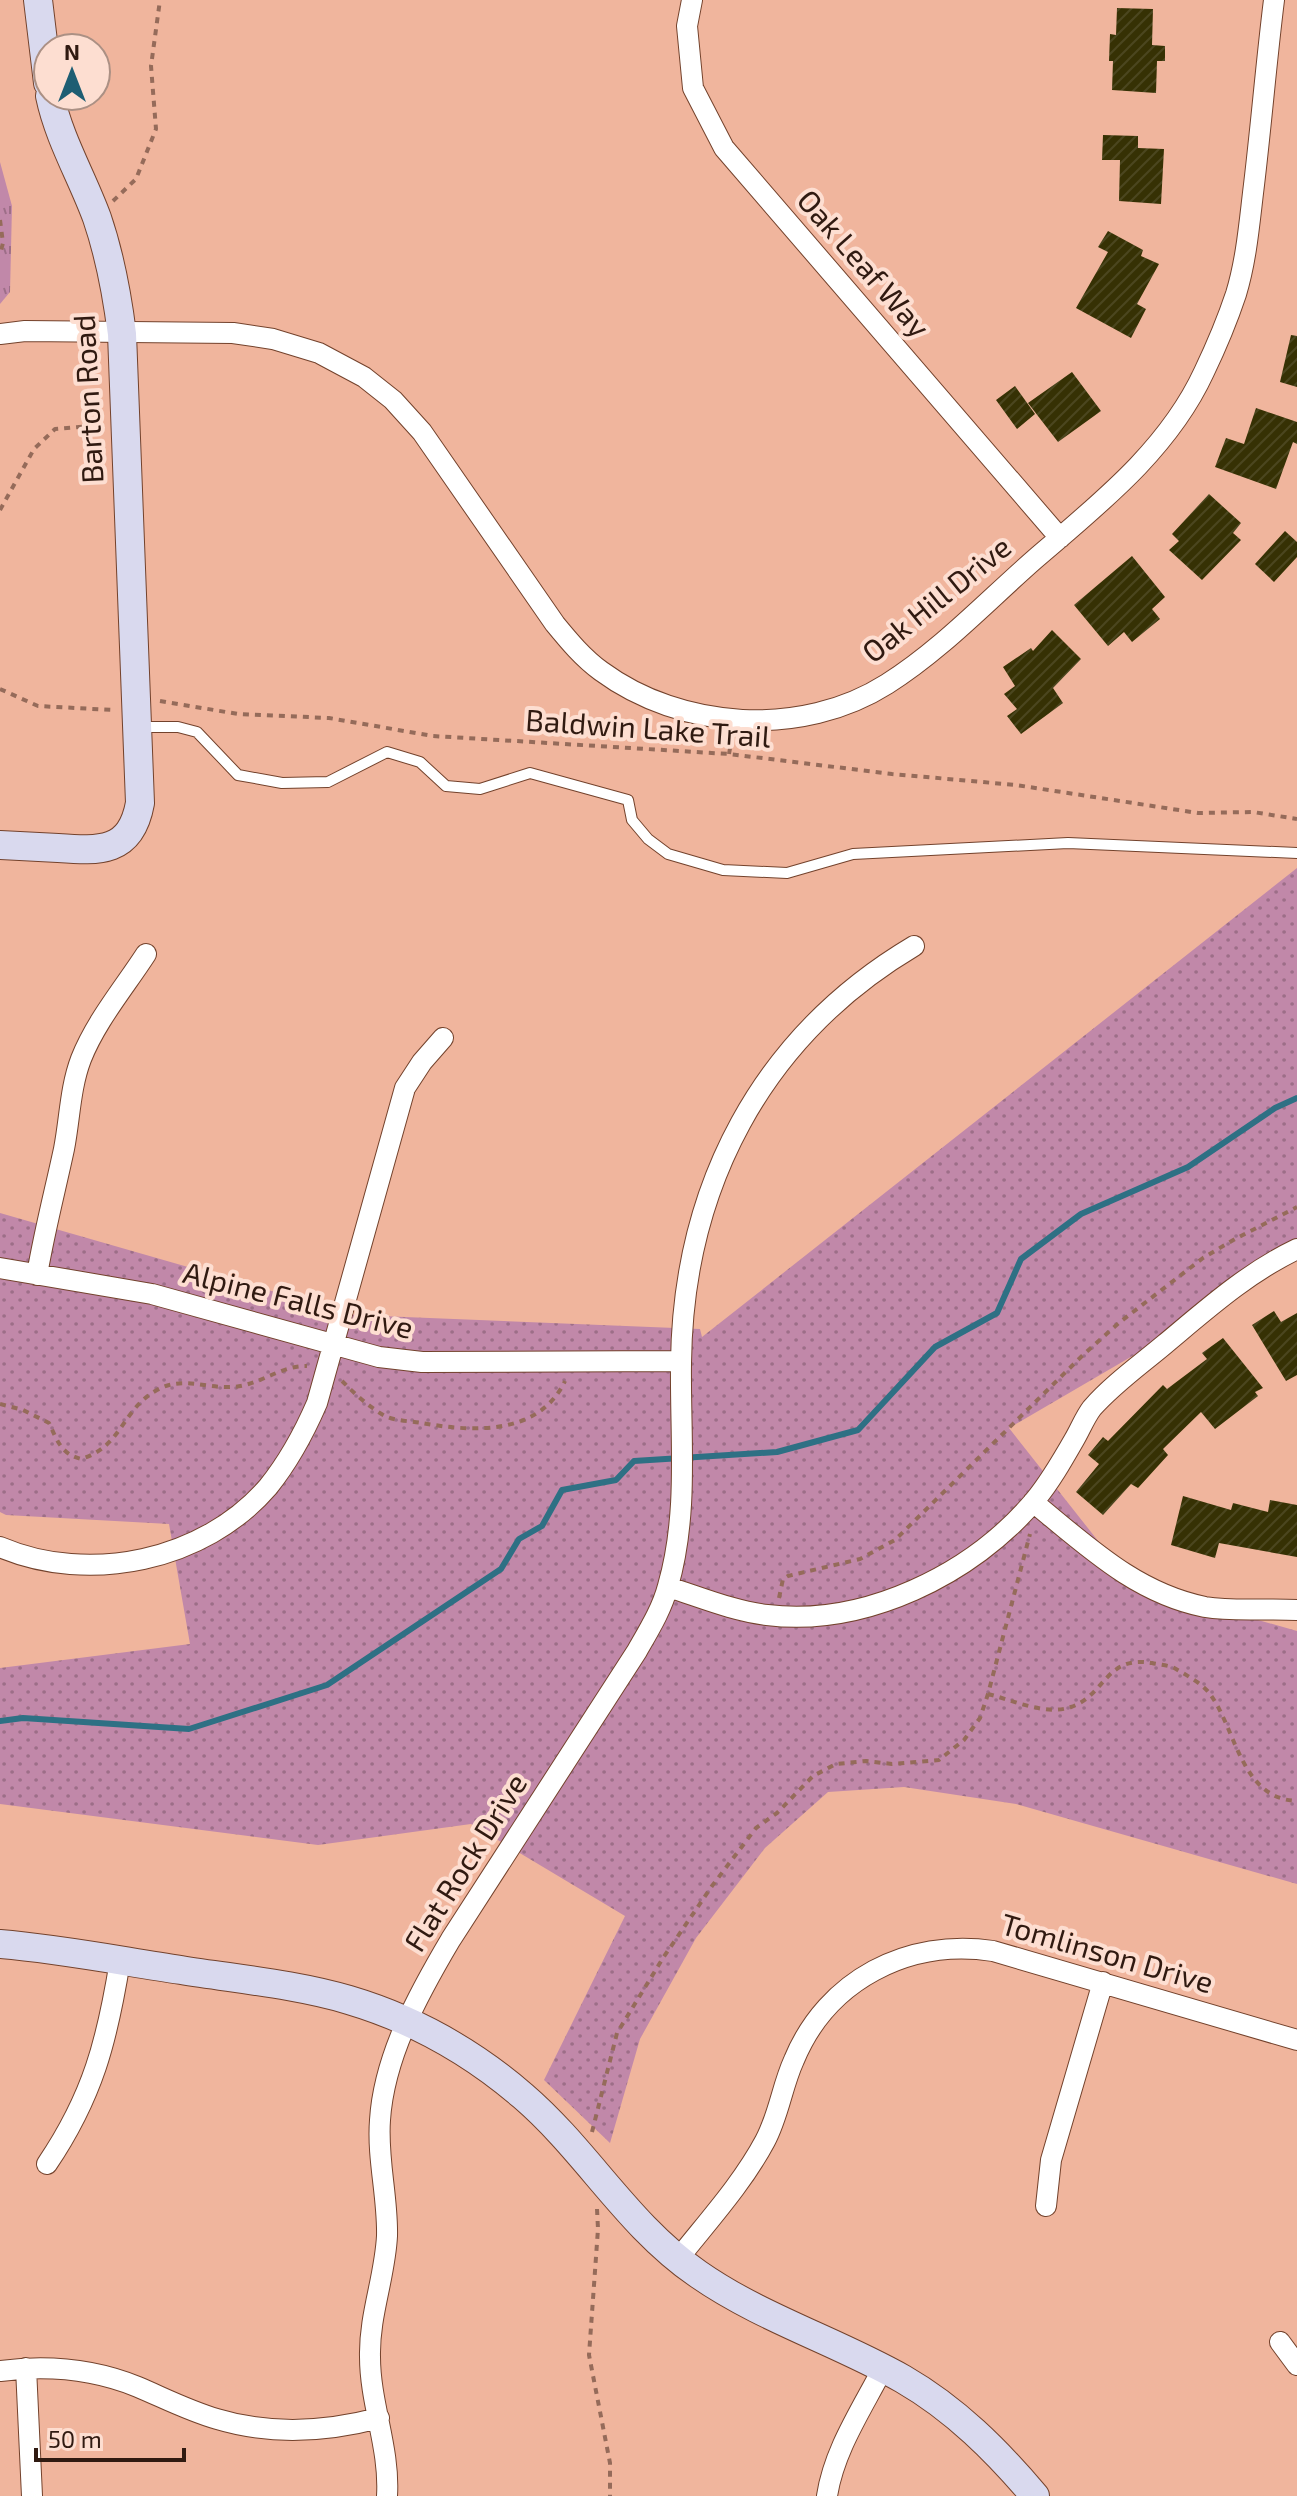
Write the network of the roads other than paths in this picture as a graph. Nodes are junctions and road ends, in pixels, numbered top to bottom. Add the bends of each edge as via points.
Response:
1 (38, 0) edge
2 (692, 0) edge
3 (1274, 0) edge
4 (42, 32) edge
5 (55, 112) edge
6 (0, 334) edge
7 (122, 334) junction
8 (1060, 538) junction
9 (135, 719) junction
10 (0, 845) edge
11 (1297, 853) edge
12 (914, 946) dead end
13 (146, 954) dead end
14 (443, 1038) dead end
15 (1297, 1249) edge
16 (0, 1268) edge
17 (37, 1275) junction
18 (333, 1345) junction
19 (680, 1361) junction
20 (1033, 1502) junction
21 (0, 1547) edge
22 (668, 1587) junction
23 (1297, 1610) edge
24 (0, 1944) edge
25 (120, 1961) junction
26 (1103, 1982) junction
27 (408, 2022) junction
28 (1297, 2040) edge
29 (47, 2164) dead end
30 (1046, 2206) dead end
31 (678, 2259) junction
32 (1280, 2342) dead end
33 (1297, 2365) edge
34 (26, 2368) junction
35 (883, 2368) junction
36 (0, 2371) edge
37 (379, 2418) junction
38 (32, 2496) edge
39 (387, 2496) edge
40 (827, 2496) edge
41 (1035, 2496) edge

1 - 4 street
2 - 8 street, Oak Leaf Way via 687,26 693,88 724,148
3 - 8 street, Oak Hill Drive via 1245,254 1223,332 1164,439
5 - 7 street, Barton Road via 110,259
6 - 7 street, Oak Hill Drive
7 - 8 street, Oak Hill Drive via 233,333 273,339 319,353 364,377 422,432 575,648 624,686 680,710 787,719 857,699 925,655
7 - 9 street, Barton Road
9 - 10 street, Barton Road via 140,803 123,840 97,851
9 - 11 lane via 197,732 238,775 282,783 328,782 387,752 420,762 446,786 480,789 530,773 628,800 632,820 668,854 723,870 787,873 853,854 1068,843
12 - 19 street, Flat Rock Drive via 826,1011 788,1051 736,1129 716,1171 694,1245
13 - 17 street via 81,1058
14 - 18 street via 405,1088
15 - 20 street via 1246,1277 1117,1384 1091,1410
16 - 17 street, Alpine Falls Drive
17 - 18 street, Alpine Falls Drive via 152,1294
18 - 19 street, Alpine Falls Drive via 422,1362
18 - 21 street via 306,1430 287,1462 249,1506 201,1539 146,1559 109,1565 43,1561
19 - 22 street, Flat Rock Drive via 683,1473 680,1529
20 - 22 street via 963,1562 911,1592 857,1611 776,1616
20 - 23 street via 1140,1585 1206,1607
22 - 27 street, Flat Rock Drive via 637,1651 451,1939
24 - 25 street
25 - 27 street via 318,1992
25 - 29 street via 101,2059 80,2111
26 - 28 street, Tomlinson Drive
26 - 30 street via 1051,2160
26 - 31 street, Tomlinson Drive via 974,1948 918,1953 866,1974 812,2025 752,2164
27 - 31 street via 462,2050 525,2097 642,2228
27 - 37 street, Flat Rock Drive via 384,2088 380,2120 387,2239 370,2357
31 - 35 street via 740,2301
32 - 33 street
34 - 36 street
34 - 37 street via 110,2378 190,2410 249,2426 310,2430
34 - 38 street
35 - 40 street via 842,2447
35 - 41 street via 971,2429
37 - 39 street, Flat Rock Drive

